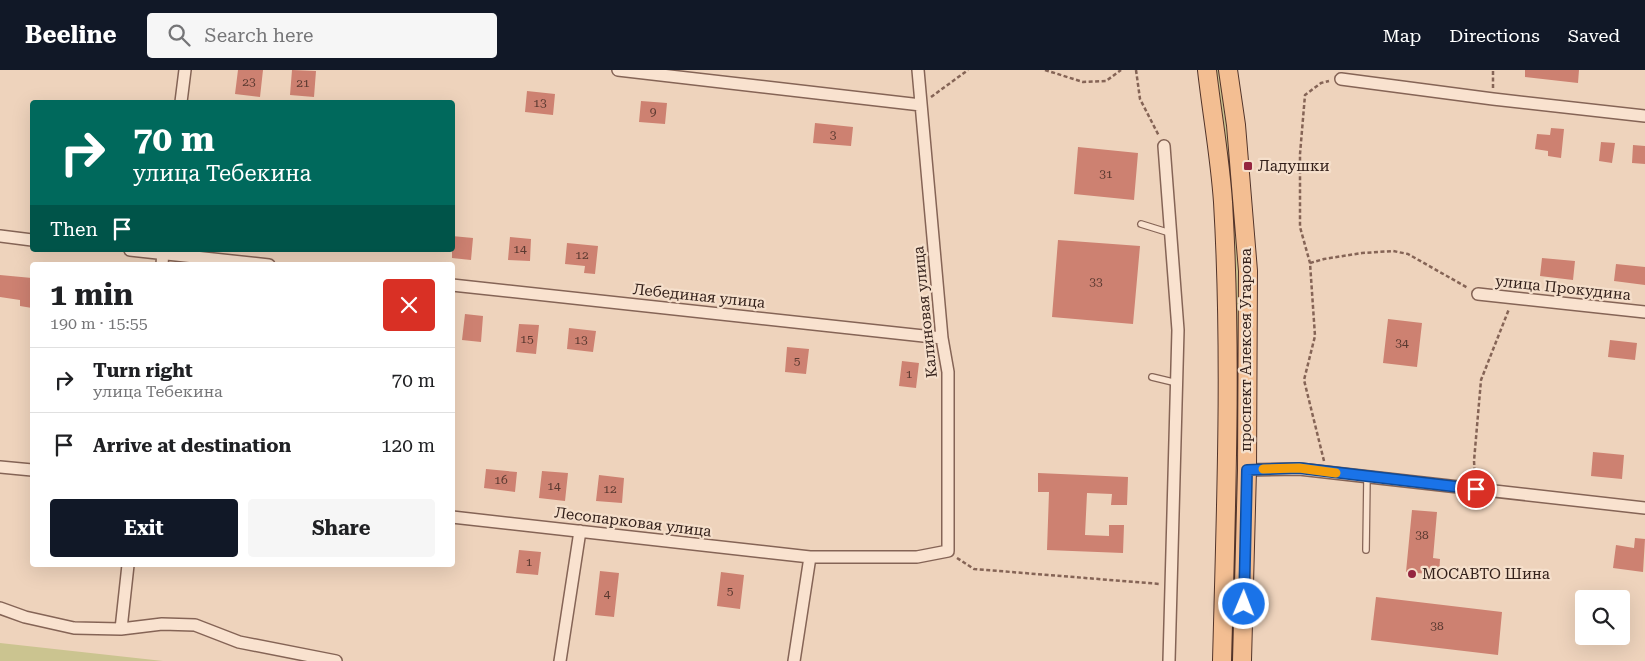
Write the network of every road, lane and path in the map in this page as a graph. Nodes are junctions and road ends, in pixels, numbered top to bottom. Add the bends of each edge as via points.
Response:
1 (185, 70) edge
2 (618, 70) edge
3 (918, 70) edge
4 (968, 70) edge
5 (1044, 70) edge
6 (1121, 70) edge
7 (1136, 70) edge
8 (1207, 70) edge
9 (1228, 70) edge
10 (1494, 70) edge
11 (1341, 79) joint
12 (1493, 98) junction
13 (181, 100) edge
14 (921, 105) junction
15 (1645, 116) edge
16 (1164, 146) joint
17 (1141, 224) dead end
18 (1170, 233) junction
19 (0, 236) edge
20 (30, 240) edge
21 (141, 252) edge
22 (163, 256) edge
23 (234, 262) edge
24 (1310, 263) junction
25 (455, 285) edge
26 (1478, 294) joint
27 (1515, 298) junction
28 (1645, 312) edge
29 (942, 338) junction
30 (1152, 377) dead end
31 (1177, 382) junction
32 (0, 466) edge
33 (1227, 469) junction
34 (30, 470) edge
35 (1247, 470) junction
36 (1323, 471) junction
37 (1367, 477) junction
38 (1476, 489) junction
39 (1645, 508) edge
40 (455, 517) edge
41 (580, 531) junction
42 (1366, 550) dead end
43 (948, 551) junction
44 (810, 558) junction
45 (128, 567) edge
46 (1171, 584) junction
47 (0, 608) edge
48 (122, 629) junction
49 (336, 661) edge
50 (560, 661) edge
51 (794, 661) edge
52 (1169, 661) edge
53 (1222, 661) edge
54 (1242, 661) edge

1 - 13 street
2 - 14 street
3 - 14 street, Калиновая улица
4 - 14 path
5 - 6 path via 1082,82 1106,80
7 - 16 path via 1140,99
8 - 33 main road, проспект Алексея Угарова via 1224,218 1228,313
9 - 35 main road, проспект Алексея Угарова via 1248,270
10 - 12 path
11 - 12 street
11 - 24 path via 1321,83 1306,95 1300,154 1300,227
12 - 15 street
14 - 29 street, Калиновая улица
16 - 18 street
17 - 18 lane
18 - 31 street via 1178,330
19 - 20 street
21 - 22 street
22 - 23 street
24 - 26 path via 1393,251 1408,254
24 - 36 path via 1315,336 1304,380 1324,460
25 - 29 street, Лебединая улица
26 - 27 street, улица Прокудина
27 - 28 street, улица Прокудина
27 - 38 path via 1481,380 1474,460
29 - 43 street, Калиновая улица via 948,372
30 - 31 lane
31 - 46 street
32 - 34 street
33 - 35 main road
33 - 53 main road, проспект Алексея Угарова
35 - 36 street via 1299,468
35 - 54 main road, проспект Алексея Угарова
36 - 37 street
37 - 38 street
37 - 42 lane
38 - 39 street
40 - 41 street, Лесопарковая улица
41 - 44 street, Лесопарковая улица
41 - 50 street
43 - 44 street, Лесопарковая улица via 917,557
43 - 46 path via 974,569
44 - 51 street
45 - 48 street
46 - 52 street
47 - 48 street via 74,628
48 - 49 street via 162,624 195,625 239,642

